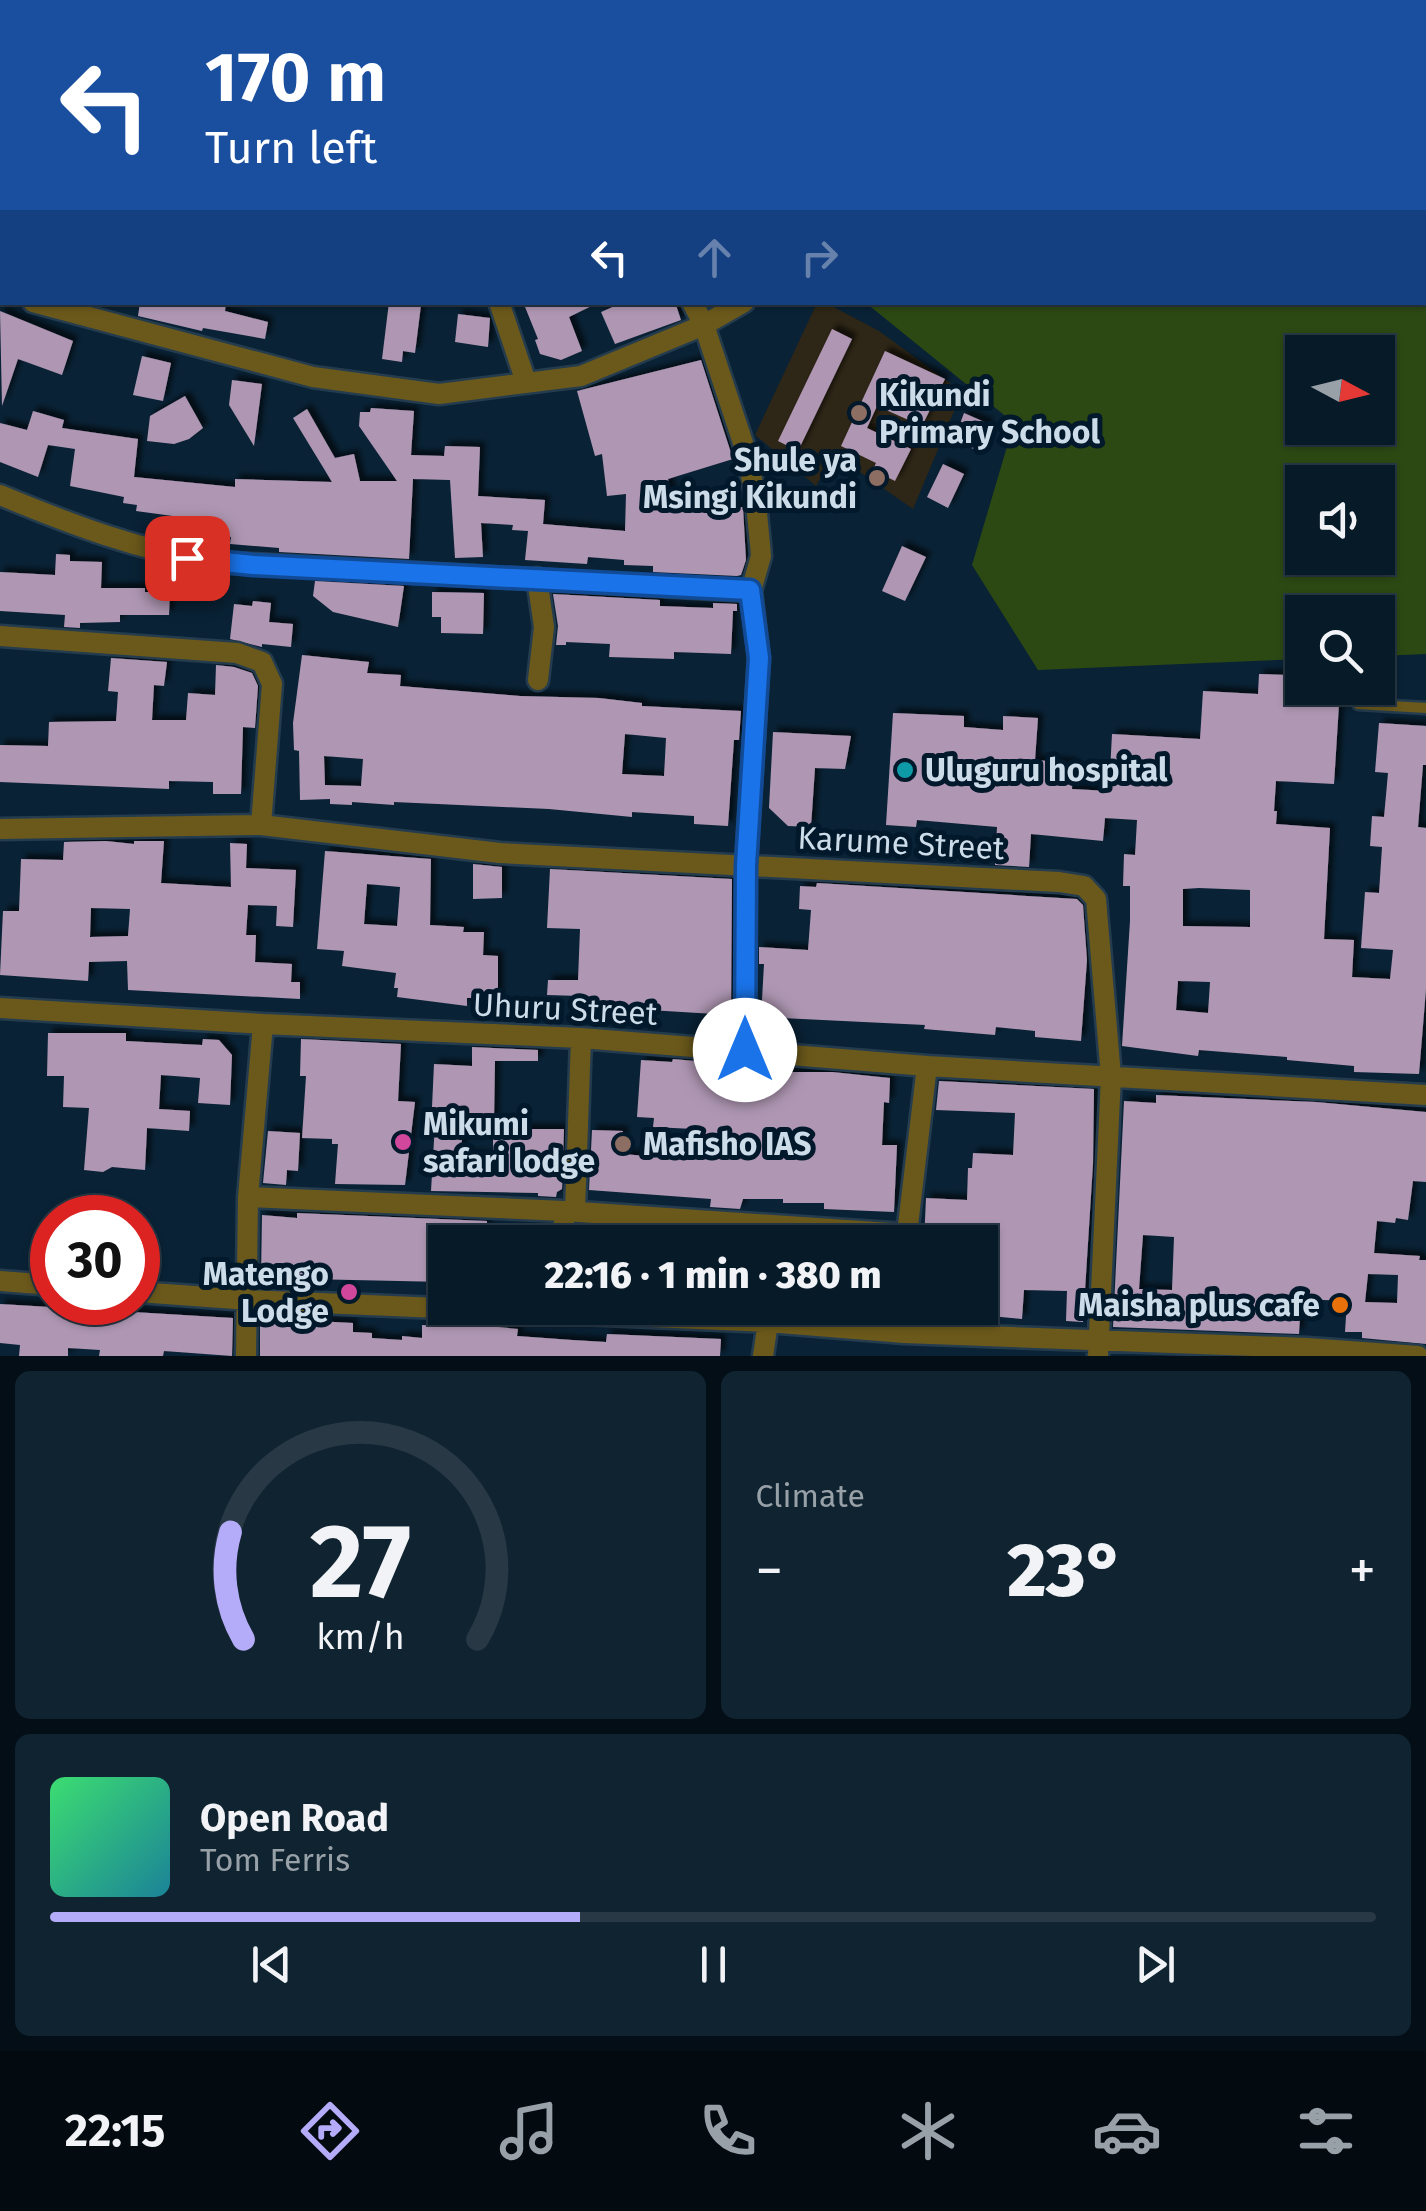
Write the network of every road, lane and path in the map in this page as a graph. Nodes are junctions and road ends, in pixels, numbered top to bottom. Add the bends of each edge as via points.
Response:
1 (43, 305) edge
2 (500, 305) edge
3 (694, 305) edge
4 (739, 305) edge
5 (704, 325) junction
6 (526, 382) junction
7 (0, 495) edge
8 (537, 578) junction
9 (750, 590) junction
10 (0, 636) edge
11 (538, 680) dead end
12 (1375, 705) edge
13 (1426, 708) edge
14 (261, 825) junction
15 (0, 829) edge
16 (746, 865) junction
17 (0, 1008) edge
18 (263, 1024) junction
19 (581, 1038) junction
20 (745, 1050) junction
21 (927, 1066) junction
22 (1111, 1076) junction
23 (1426, 1095) edge
24 (248, 1197) junction
25 (564, 1211) junction
26 (564, 1225) edge
27 (741, 1225) edge
28 (908, 1225) edge
29 (0, 1281) edge
30 (30, 1283) edge
31 (160, 1294) edge
32 (249, 1300) junction
33 (428, 1306) edge
34 (767, 1325) edge
35 (805, 1325) edge
36 (904, 1325) edge
37 (904, 1333) junction
38 (1099, 1348) edge
39 (246, 1356) edge
40 (762, 1356) edge
41 (1423, 1356) edge

1 - 6 street via 313,376 439,394
2 - 6 street
3 - 5 street
4 - 5 street
5 - 6 street via 581,376
5 - 9 street via 755,493 761,556
7 - 8 street via 82,528 187,558
8 - 9 street
8 - 11 street via 544,627
9 - 16 street via 759,658
10 - 14 street via 237,654 262,662 272,684
12 - 13 lane
14 - 15 street, Karume Street
14 - 16 street, Karume Street via 500,852
16 - 20 street
16 - 22 street, Karume Street via 1084,886 1096,899
17 - 18 street, Uhuru Street
18 - 19 street, Uhuru Street
18 - 24 street
19 - 20 street, Uhuru Street
19 - 25 street via 575,1211
20 - 21 street, Uhuru Street
21 - 22 street, Uhuru Street
21 - 28 street
22 - 23 street, Uhuru Street
22 - 38 street, Karume Street
24 - 25 street
24 - 32 street
25 - 26 street
25 - 27 street
29 - 30 street
31 - 32 street
32 - 33 street
32 - 39 street
34 - 40 street
35 - 37 street
36 - 37 street
37 - 38 street
38 - 41 street via 1307,1348

